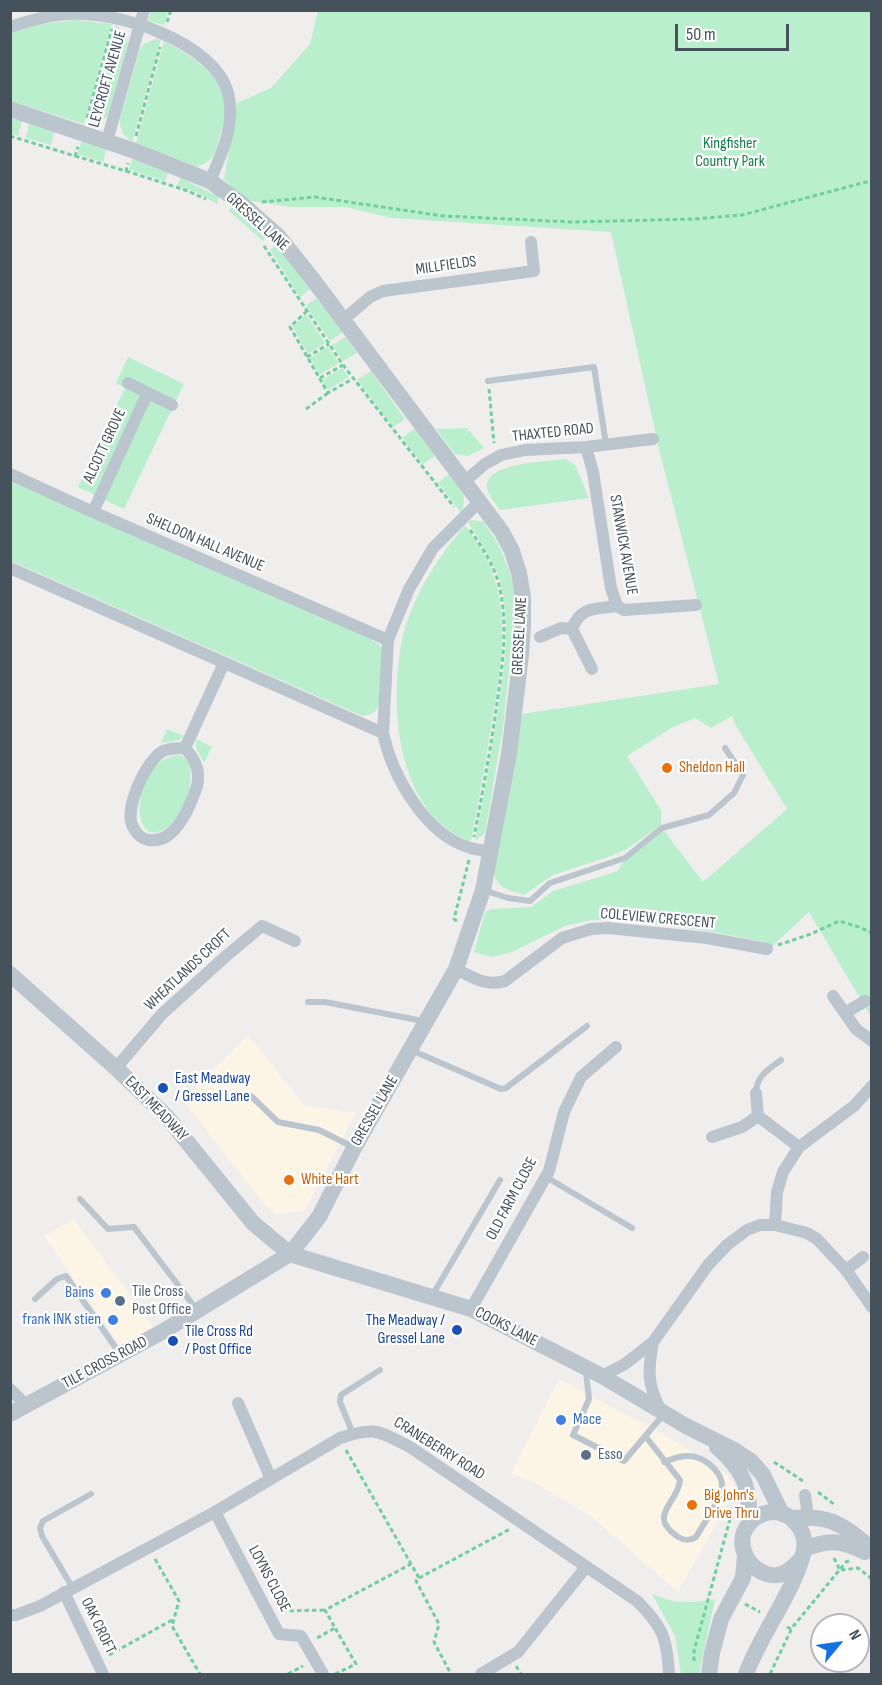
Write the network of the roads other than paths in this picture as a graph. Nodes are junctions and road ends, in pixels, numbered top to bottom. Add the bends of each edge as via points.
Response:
1 (144, 10) edge
2 (140, 26) junction
3 (10, 27) edge
4 (10, 109) edge
5 (107, 141) junction
6 (210, 181) junction
7 (531, 243) dead end
8 (343, 320) junction
9 (488, 381) road end
10 (128, 383) dead end
11 (147, 393) junction
12 (172, 405) dead end
13 (653, 439) dead end
14 (606, 444) junction
15 (586, 447) junction
16 (10, 474) edge
17 (465, 481) junction
18 (480, 501) junction
19 (93, 512) junction
20 (10, 568) edge
21 (617, 606) junction
22 (696, 606) dead end
23 (573, 629) junction
24 (540, 637) dead end
25 (388, 640) junction
26 (224, 663) junction
27 (592, 669) dead end
28 (383, 733) junction
29 (185, 748) junction
30 (725, 748) dead end
31 (490, 852) junction
32 (483, 890) junction
33 (295, 941) dead end
34 (767, 949) road end
35 (456, 969) junction
36 (10, 974) edge
37 (833, 996) dead end
38 (866, 1001) dead end
39 (308, 1002) dead end
40 (845, 1013) junction
41 (427, 1021) junction
42 (587, 1026) dead end
43 (872, 1041) edge
44 (616, 1047) dead end
45 (410, 1050) junction
46 (782, 1060) dead end
47 (116, 1068) junction
48 (872, 1086) edge
49 (756, 1094) joint
50 (251, 1096) dead end
51 (758, 1116) junction
52 (712, 1137) dead end
53 (799, 1147) junction
54 (354, 1148) junction
55 (545, 1177) junction
56 (500, 1180) dead end
57 (80, 1199) dead end
58 (775, 1225) junction
59 (632, 1228) dead end
60 (290, 1254) junction
61 (863, 1257) dead end
62 (846, 1270) junction
63 (432, 1297) junction
64 (35, 1299) dead end
65 (872, 1306) edge
66 (471, 1309) junction
67 (198, 1311) junction
68 (653, 1342) junction
69 (121, 1355) junction
70 (585, 1367) junction
71 (380, 1370) dead end
72 (602, 1376) junction
73 (10, 1389) edge
74 (238, 1403) dead end
75 (26, 1405) junction
76 (663, 1410) junction
77 (10, 1414) edge
78 (353, 1434) junction
79 (706, 1436) junction
80 (646, 1437) junction
81 (664, 1462) junction
82 (271, 1479) junction
83 (91, 1494) dead end
84 (805, 1495) dead end
85 (215, 1512) junction
86 (794, 1516) junction
87 (750, 1522) junction
88 (872, 1549) edge
89 (802, 1554) junction
90 (872, 1555) edge
91 (745, 1556) junction
92 (586, 1567) junction
93 (68, 1590) junction
94 (10, 1614) edge
95 (103, 1674) edge
96 (323, 1674) edge
97 (481, 1674) edge
98 (669, 1674) edge
99 (709, 1674) edge
100 (746, 1674) edge

1 - 2 street, LEYCROFT AVENUE
2 - 3 street, LEYCROFT AVENUE via 97,15 69,14
2 - 5 street, LEYCROFT AVENUE
2 - 6 street, LEYCROFT AVENUE via 164,34 204,59 219,73 228,92 231,114 224,148
4 - 5 street, GRESSEL LANE
5 - 6 street, GRESSEL LANE
6 - 8 street, GRESSEL LANE via 278,236
7 - 8 street, MILLFIELDS via 534,271 383,291
8 - 17 street, GRESSEL LANE
9 - 14 lane via 594,367
10 - 11 street
11 - 12 street
11 - 19 street, ALCOTT GROVE
13 - 14 street, THAXTED ROAD
14 - 15 street, THAXTED ROAD
15 - 17 street, THAXTED ROAD via 501,455
15 - 21 street, STANWICK AVENUE via 594,472
16 - 19 street, SHELDON HALL AVENUE
17 - 18 street, GRESSEL LANE
18 - 25 street via 433,548 409,589
18 - 31 street, GRESSEL LANE via 512,551 523,597 520,666
19 - 25 street, SHELDON HALL AVENUE
20 - 26 street
21 - 22 street, STANWICK AVENUE via 624,610
21 - 23 street via 583,612
23 - 24 street via 561,628
23 - 27 street
25 - 28 street
26 - 28 street
26 - 29 street
28 - 31 street via 399,780 428,821 467,847
29 - 29 street via 197,764 198,784 192,797 168,837 142,838 133,826 130,812 142,780 156,756
30 - 32 lane via 743,775 734,793 709,815 662,828 626,858 550,883 530,901
31 - 32 street, GRESSEL LANE
32 - 35 street, GRESSEL LANE
33 - 47 street, WHEATLANDS CROFT via 262,926 162,1014
34 - 35 street, COLEVIEW CRESCENT via 707,938 591,929 562,938 505,981 481,981
35 - 41 street, GRESSEL LANE
36 - 47 street, EAST MEADWAY
37 - 40 street
38 - 40 street
39 - 41 lane
40 - 43 street via 856,1029
41 - 45 street, GRESSEL LANE
42 - 45 lane via 501,1089
44 - 55 street, OLD FARM CLOSE via 582,1077 564,1112
45 - 54 street, GRESSEL LANE
46 - 49 lane via 759,1078
47 - 60 street, EAST MEADWAY via 167,1117 253,1223
48 - 53 street via 854,1106
49 - 51 street
50 - 54 lane via 278,1122 319,1130
51 - 52 street via 742,1127
51 - 53 street
53 - 58 street via 783,1172
54 - 60 street, GRESSEL LANE via 319,1217
55 - 59 lane
55 - 66 street, OLD FARM CLOSE
56 - 63 lane
57 - 67 lane via 108,1229 134,1227
58 - 62 street via 817,1239
58 - 68 street via 747,1230 727,1245
60 - 63 street, COOKS LANE
60 - 67 street, TILE CROSS ROAD
61 - 62 street
62 - 65 street
63 - 66 street, COOKS LANE
64 - 69 lane via 66,1276
66 - 70 street, COOKS LANE
67 - 69 street, TILE CROSS ROAD
68 - 72 street
68 - 76 street via 649,1379 652,1393
69 - 75 street, TILE CROSS ROAD
70 - 72 street, COOKS LANE
70 - 80 lane via 589,1399 573,1435 624,1461
71 - 78 lane via 341,1395 340,1402
72 - 76 street, COOKS LANE
73 - 75 street
74 - 82 street
75 - 77 street, TILE CROSS ROAD
76 - 79 street, COOKS LANE
76 - 80 lane
78 - 82 street, CRANEBERRY ROAD
78 - 92 street, CRANEBERRY ROAD via 378,1431 410,1447
79 - 86 street, COOKS LANE via 751,1461
79 - 87 street, COOKS LANE via 731,1459 744,1479
80 - 81 lane
81 - 81 lane via 696,1457 721,1478 720,1493 692,1539 679,1538 664,1521 663,1515 680,1488 680,1480
82 - 85 street, CRANEBERRY ROAD
83 - 93 lane via 43,1521 40,1528
84 - 86 street
85 - 93 street, CRANEBERRY ROAD
85 - 96 street, LOYNS CLOSE via 279,1634 301,1636
86 - 87 street via 773,1512
86 - 88 street via 825,1518 843,1526
86 - 89 street, COOKS LANE via 801,1531
87 - 91 street, COOKS LANE via 743,1539
89 - 90 street via 823,1542 835,1541
89 - 91 street via 790,1570 778,1575 756,1568
89 - 100 street
91 - 99 street, COOKS LANE via 743,1578 721,1619
92 - 97 street via 518,1652
92 - 98 street, CRANEBERRY ROAD via 637,1601 654,1618 664,1635
93 - 94 street, CRANEBERRY ROAD via 40,1606
93 - 95 street, OAK CROFT

